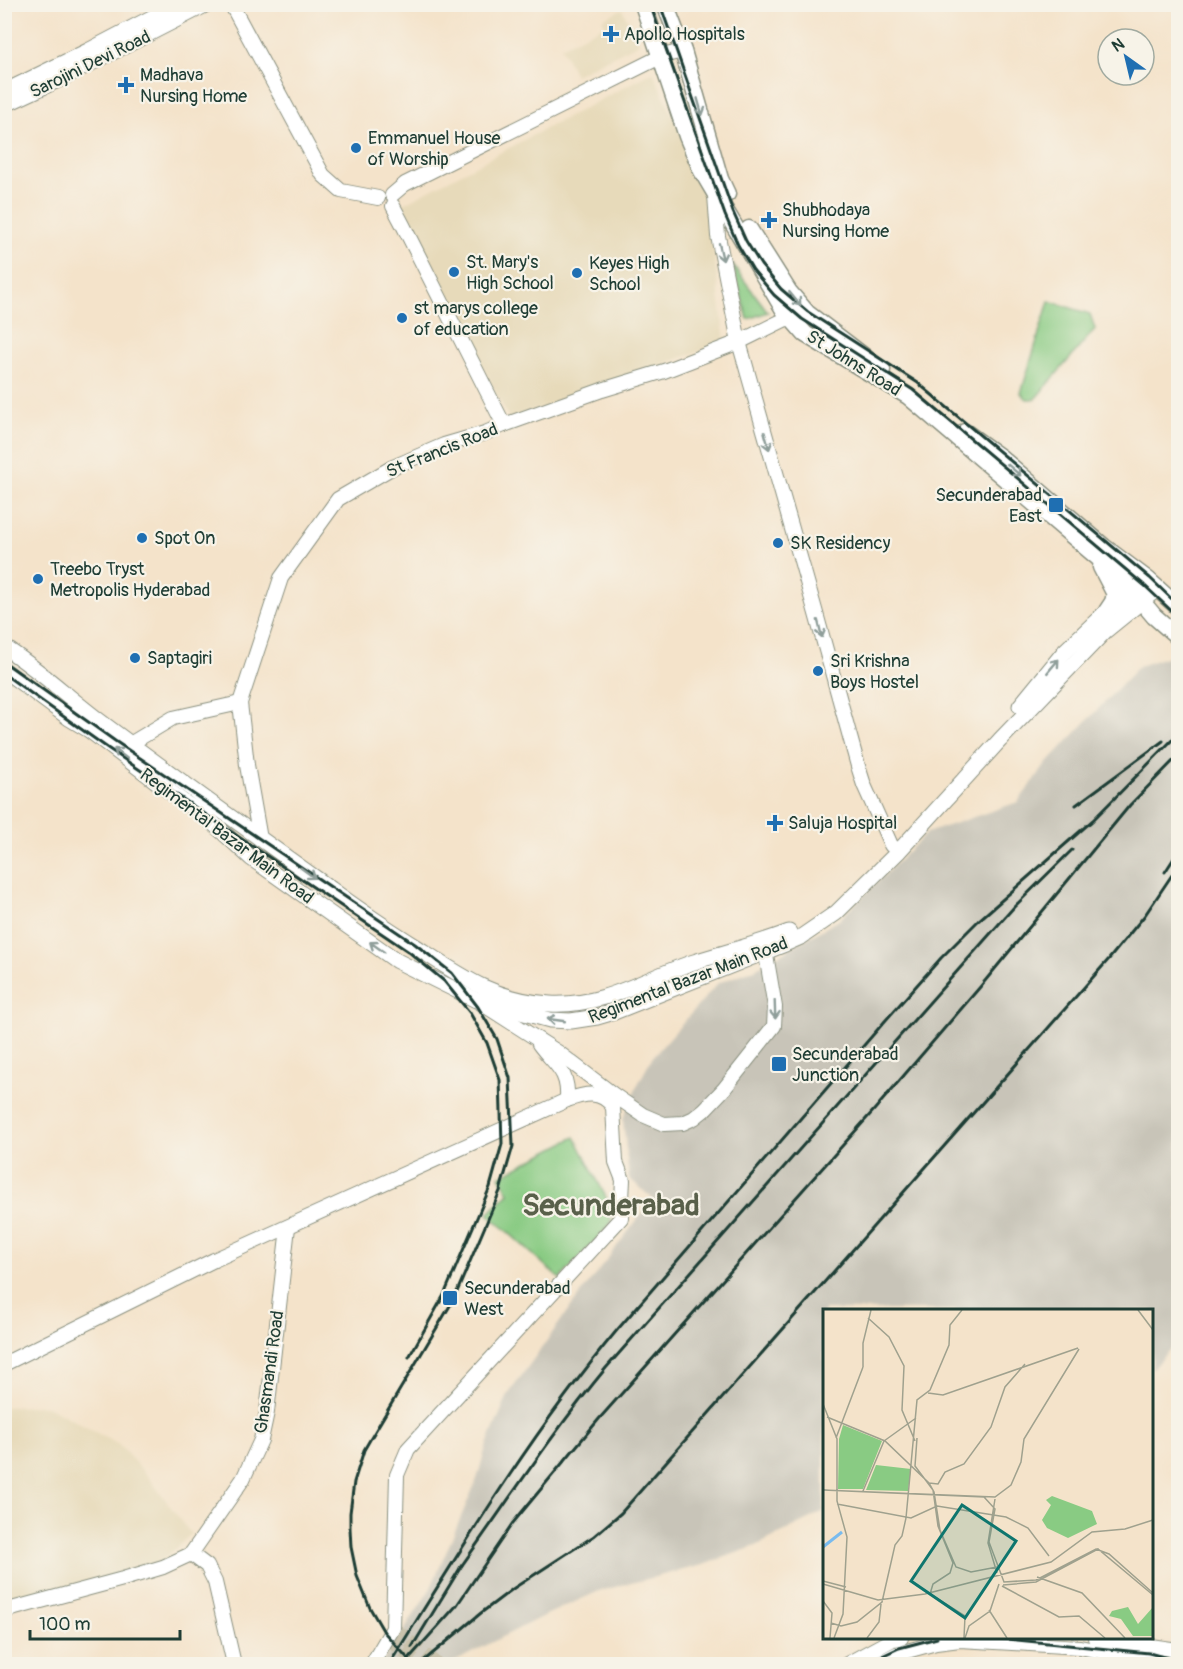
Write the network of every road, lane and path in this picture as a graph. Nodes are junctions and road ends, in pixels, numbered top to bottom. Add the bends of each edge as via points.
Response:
1 (178, 4) edge
2 (207, 4) edge
3 (231, 4) edge
4 (643, 4) edge
5 (665, 4) edge
6 (683, 51) junction
7 (662, 56) junction
8 (4, 92) edge
9 (4, 105) edge
10 (719, 191) junction
11 (392, 201) junction
12 (790, 317) junction
13 (739, 342) junction
14 (504, 425) junction
15 (1094, 555) junction
16 (1152, 584) junction
17 (1138, 596) junction
18 (1179, 607) edge
19 (1107, 611) junction
20 (1179, 637) edge
21 (4, 647) edge
22 (4, 670) edge
23 (240, 703) junction
24 (78, 714) junction
25 (130, 744) junction
26 (260, 838) junction
27 (894, 849) junction
28 (765, 947) junction
29 (477, 1000) junction
30 (534, 1038) junction
31 (567, 1100) junction
32 (288, 1227) junction
33 (4, 1364) edge
34 (191, 1554) junction
35 (4, 1611) edge
36 (898, 1639) edge
37 (1102, 1639) edge
38 (935, 1640) edge
39 (886, 1643) junction
40 (1179, 1650) edge
41 (893, 1656) junction
42 (234, 1665) edge
43 (372, 1665) edge
44 (848, 1665) edge
45 (876, 1665) edge
46 (1162, 1665) edge

1 - 8 main road, Sarojini Devi Road
2 - 9 main road, Sarojini Devi Road
3 - 11 street via 323,175 341,191 378,198 382,208 388,209
4 - 7 main road, St Johns Road
5 - 6 main road, St Johns Road
6 - 7 street
6 -> 10 main road, St Johns Road
7 - 10 main road, St Johns Road via 687,136 702,171
7 - 11 street via 405,184
10 - 12 main road, St Johns Road
10 -> 13 street via 718,236
10 -> 16 main road, St Johns Road via 807,314 1001,458
11 - 14 street
12 - 13 street, St Francis Road
12 - 15 main road, St Johns Road via 805,334 908,396
13 - 14 street, St Francis Road
13 -> 27 street via 858,766
14 - 23 street, St Francis Road via 393,467 338,499 281,578
15 - 17 main road, St Johns Road
15 - 19 main road via 1115,594
16 - 17 main road, Regimental Bazar Main Road
16 - 18 main road, St Johns Road
17 - 19 main road, Regimental Bazar Main Road
17 - 20 main road, St Johns Road
17 - 27 main road, Regimental Bazar Main Road
27 -> 19 main road, Regimental Bazar Main Road via 1065,651
21 - 24 main road, Regimental Bazar Main Road via 38,670
22 - 24 main road, Regimental Bazar Main Road
23 - 25 street via 173,718
23 - 26 street, St Francis Road
24 - 25 main road, Regimental Bazar Main Road
29 -> 24 main road, Regimental Bazar Main Road via 397,961 251,858 202,813 88,730
25 - 26 main road, Regimental Bazar Main Road
26 -> 28 main road, Regimental Bazar Main Road via 376,922 470,982 519,1000 563,1004 604,997 692,963
27 - 28 main road, Regimental Bazar Main Road via 815,918
28 -> 29 main road, Regimental Bazar Main Road via 614,1012 581,1020 550,1020
28 -> 30 street via 775,1007 774,1026 724,1089 704,1110 683,1123 664,1124 643,1115
29 - 30 street
30 - 31 street via 564,1073
31 - 32 street
31 - 43 street via 599,1094 613,1107 616,1162 623,1180 621,1218 408,1449 397,1475 393,1628
32 - 33 street
32 - 34 street, Ghasmandi Road via 261,1440 243,1479
34 - 35 street via 163,1567
34 - 42 street via 207,1566 215,1582
36 - 39 street
37 - 40 street
38 - 41 street
38 - 46 street via 1080,1647
39 - 41 street
39 - 44 street
41 - 45 street

